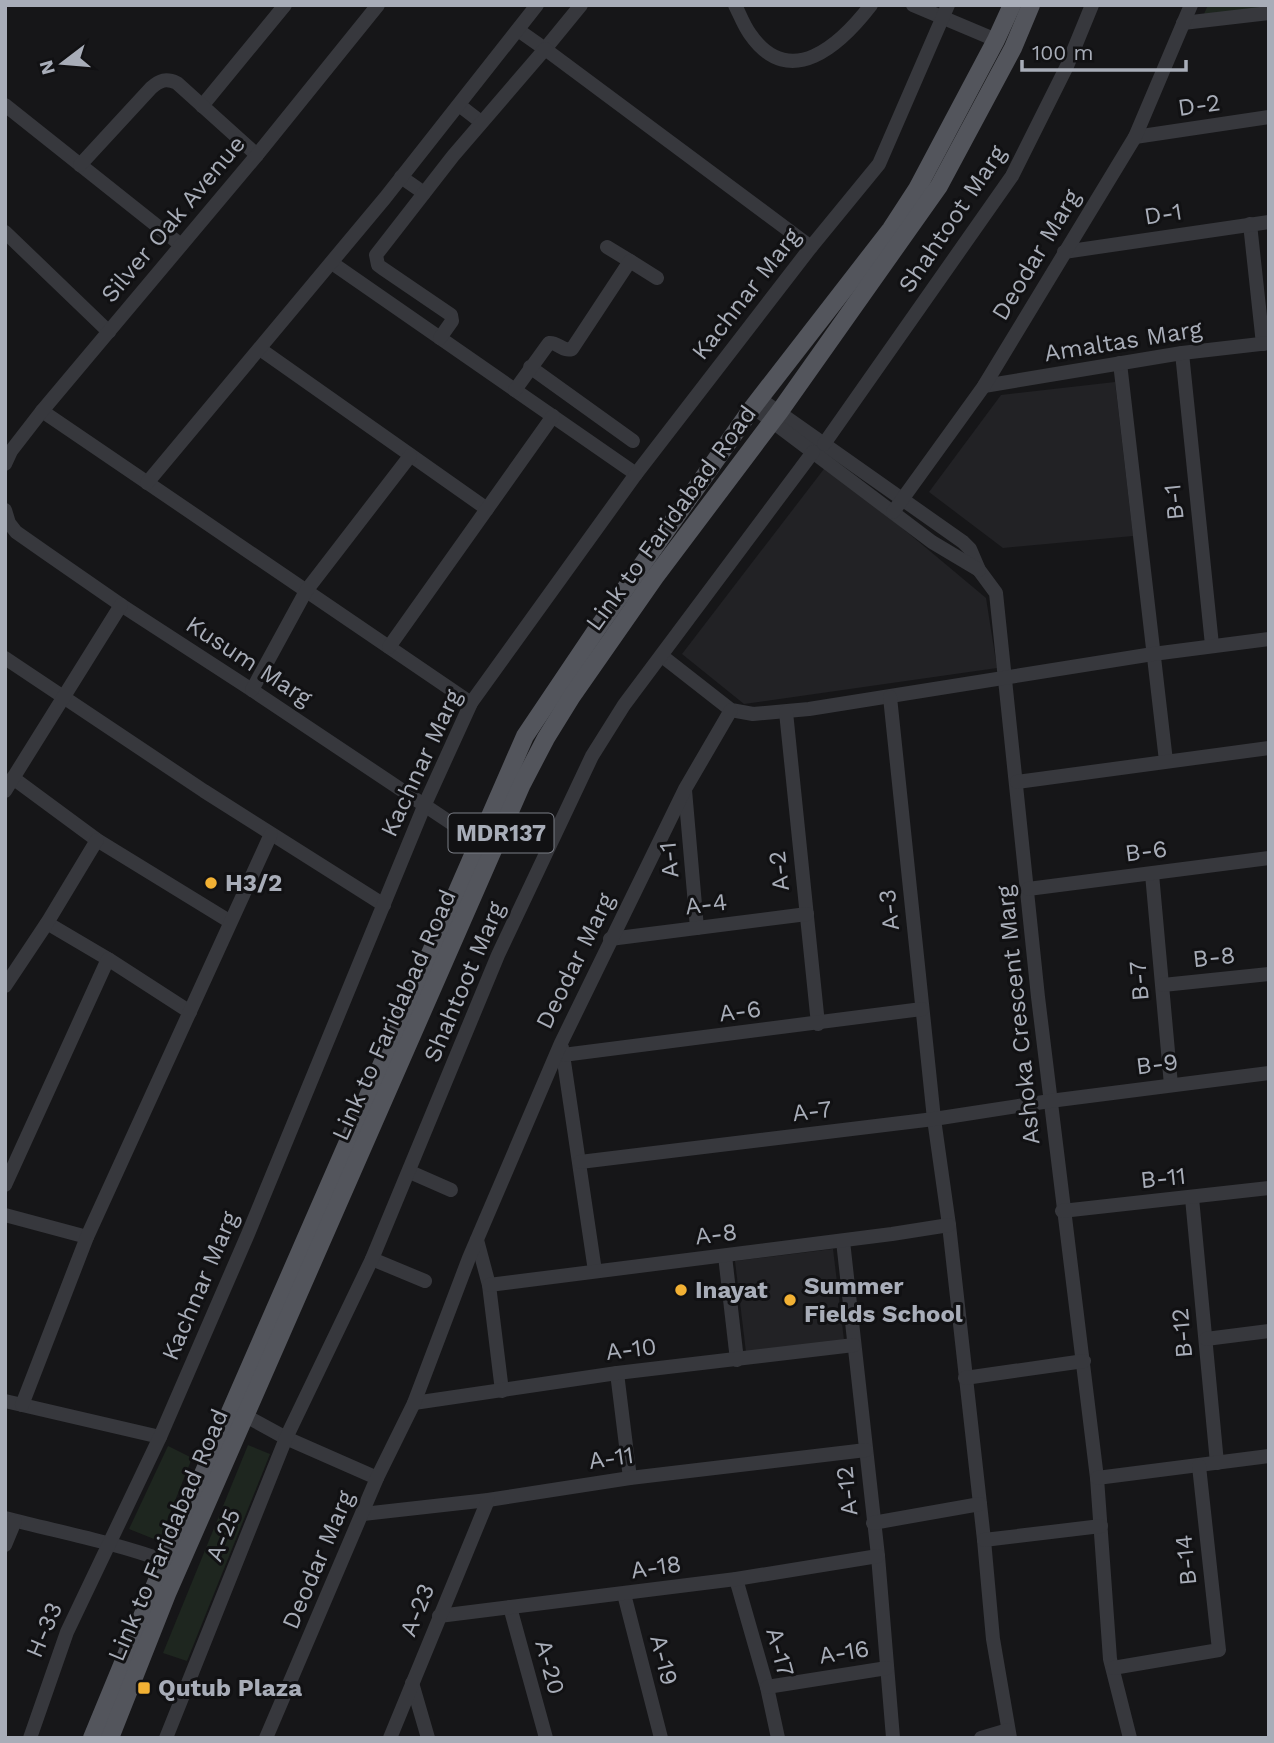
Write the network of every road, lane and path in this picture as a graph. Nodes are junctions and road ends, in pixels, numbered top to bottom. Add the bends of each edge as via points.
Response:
1 (285, 5) edge
2 (378, 5) edge
3 (537, 5) edge
4 (581, 5) edge
5 (736, 5) edge
6 (871, 5) edge
7 (913, 5) edge
8 (1012, 5) edge
9 (1031, 5) edge
10 (1092, 5) edge
11 (1191, 5) edge
12 (945, 12) edge
13 (1269, 13) edge
14 (1183, 23) junction
15 (517, 30) junction
16 (996, 40) junction
17 (545, 49) junction
18 (459, 104) junction
19 (5, 105) edge
20 (202, 106) junction
21 (1269, 117) edge
22 (481, 122) junction
23 (1135, 137) junction
24 (257, 155) junction
25 (80, 164) junction
26 (401, 177) junction
27 (424, 193) junction
28 (1269, 222) edge
29 (1250, 224) junction
30 (5, 233) edge
31 (181, 245) junction
32 (607, 247) dead end
33 (811, 247) junction
34 (1064, 252) junction
35 (630, 261) junction
36 (332, 263) junction
37 (657, 278) dead end
38 (109, 332) junction
39 (440, 338) junction
40 (1266, 343) edge
41 (260, 349) junction
42 (1182, 354) junction
43 (1120, 363) junction
44 (530, 368) junction
45 (984, 386) junction
46 (515, 390) junction
47 (756, 403) junction
48 (42, 411) junction
49 (553, 416) junction
50 (776, 416) junction
51 (633, 441) dead end
52 (819, 448) junction
53 (410, 456) junction
54 (5, 464) edge
55 (636, 474) junction
56 (147, 483) junction
57 (897, 506) junction
58 (487, 509) junction
59 (5, 510) edge
60 (306, 591) junction
61 (121, 605) junction
62 (1269, 639) edge
63 (1212, 645) junction
64 (389, 647) junction
65 (666, 651) junction
66 (1153, 654) junction
67 (5, 659) edge
68 (1006, 678) junction
69 (252, 690) junction
70 (65, 697) junction
71 (890, 697) junction
72 (471, 703) junction
73 (731, 710) junction
74 (786, 712) junction
75 (1269, 748) edge
76 (1166, 761) junction
77 (1017, 782) junction
78 (7, 788) edge
79 (685, 789) junction
80 (425, 804) junction
81 (271, 834) junction
82 (97, 840) junction
83 (478, 841) junction
84 (1269, 858) edge
85 (1152, 874) junction
86 (1028, 889) junction
87 (384, 905) junction
88 (807, 914) junction
89 (229, 921) junction
90 (47, 923) junction
91 (697, 928) junction
92 (610, 939) junction
93 (107, 959) junction
94 (1269, 974) edge
95 (1163, 985) junction
96 (5, 986) edge
97 (922, 1009) junction
98 (190, 1012) junction
99 (818, 1024) junction
100 (562, 1049) junction
101 (1269, 1073) edge
102 (1171, 1085) junction
103 (1050, 1101) junction
104 (934, 1119) junction
105 (580, 1162) junction
106 (410, 1171) junction
107 (5, 1185) edge
108 (1269, 1188) edge
109 (451, 1190) dead end
110 (1192, 1198) junction
111 (1062, 1211) junction
112 (5, 1215) edge
113 (949, 1225) junction
114 (87, 1237) junction
115 (477, 1240) junction
116 (844, 1241) junction
117 (725, 1256) junction
118 (372, 1259) junction
119 (595, 1271) junction
120 (425, 1281) dead end
121 (489, 1285) junction
122 (1269, 1331) edge
123 (1206, 1339) junction
124 (853, 1345) junction
125 (328, 1352) joint
126 (737, 1360) junction
127 (1084, 1361) junction
128 (617, 1373) junction
129 (965, 1378) junction
130 (502, 1391) junction
131 (5, 1401) edge
132 (414, 1403) junction
133 (22, 1405) junction
134 (246, 1416) junction
135 (160, 1437) junction
136 (286, 1438) junction
137 (866, 1450) junction
138 (1269, 1456) edge
139 (1217, 1463) junction
140 (1199, 1466) junction
141 (377, 1478) junction
142 (630, 1478) junction
143 (1097, 1478) junction
144 (488, 1500) junction
145 (980, 1504) junction
146 (363, 1514) junction
147 (10, 1520) edge
148 (873, 1523) junction
149 (1101, 1526) junction
150 (984, 1540) junction
151 (109, 1544) junction
152 (5, 1545) edge
153 (878, 1556) junction
154 (166, 1561) junction
155 (736, 1579) junction
156 (624, 1594) junction
157 (510, 1607) junction
158 (439, 1616) junction
159 (887, 1668) junction
160 (1113, 1668) junction
161 (412, 1683) junction
162 (767, 1687) junction
163 (1009, 1734) edge
164 (30, 1738) edge
165 (92, 1738) edge
166 (110, 1738) edge
167 (166, 1738) edge
168 (266, 1738) edge
169 (390, 1738) edge
170 (428, 1738) edge
171 (546, 1738) edge
172 (661, 1738) edge
173 (778, 1738) edge
174 (893, 1738) edge
175 (981, 1738) edge
176 (1130, 1738) edge

1 - 20 street
2 - 24 street, Silver Oak Avenue
3 - 15 street
4 - 17 street
5 - 6 street via 754,40 786,61 807,59 834,45
7 - 12 street
8 - 16 main road, Link to Faridabad Road / MDR137
9 - 50 main road, Link to Faridabad Road / MDR137 via 939,186
10 - 52 street, Shahtoot Marg via 1012,176
11 - 14 street, Deodar Marg
12 - 16 street
12 - 33 street, Kachnar Marg via 879,164
13 - 14 street
14 - 23 street, Deodar Marg
15 - 17 street
15 - 18 street
16 - 47 main road, Link to Faridabad Road / MDR137 via 917,189
17 - 22 street
17 - 33 street
18 - 22 street
18 - 26 street
19 - 25 street
20 - 24 street
20 - 25 street via 177,83 159,81
21 - 23 street, D-2
22 - 27 street
23 - 34 street, Deodar Marg
24 - 31 street, Silver Oak Avenue
25 - 31 street
26 - 27 street
26 - 36 street
27 - 39 street via 376,260 451,315
28 - 29 street, D-1
29 - 34 street, D-1
29 - 40 street
30 - 38 street
31 - 38 street, Silver Oak Avenue
32 - 35 street
33 - 55 street, Kachnar Marg
34 - 45 street, Deodar Marg
35 - 37 street
35 - 44 street via 572,349 549,343
36 - 39 street
36 - 41 street
38 - 48 street, Silver Oak Avenue
39 - 46 street
40 - 42 street, Amaltas Marg
41 - 53 street
41 - 56 street
42 - 43 street, Amaltas Marg
42 - 63 street, B-1
43 - 45 street, Amaltas Marg
43 - 66 street
44 - 46 street
44 - 51 street
45 - 57 street, Deodar Marg
46 - 49 street
47 - 50 street, Ashoka Crescent Marg
47 - 83 main road, Link to Faridabad Road / MDR137 via 526,736
48 - 54 street, Silver Oak Avenue
48 - 56 street
49 - 55 street
49 - 58 street
50 - 52 street, Ashoka Crescent Marg
50 - 134 main road, Link to Faridabad Road / MDR137 via 655,577 546,738
52 - 57 street, Ashoka Crescent Marg
52 - 65 street, Shahtoot Marg
53 - 58 street
53 - 60 street
55 - 72 street, Kachnar Marg
56 - 60 street
57 - 68 street, Ashoka Crescent Marg via 970,549 996,593
58 - 64 street
59 - 61 street, Kusum Marg via 16,532
60 - 64 street
60 - 69 street
61 - 69 street, Kusum Marg
61 - 70 street
62 - 63 street
63 - 66 street
64 - 72 street
65 - 73 street
65 - 106 street, Shahtoot Marg via 605,732 592,757 498,955
66 - 68 street
66 - 76 street
67 - 70 street
68 - 71 street
68 - 77 street, Ashoka Crescent Marg
69 - 80 street, Kusum Marg
70 - 78 street
70 - 81 street
71 - 74 street
71 - 97 street, A-3
72 - 80 street, Kachnar Marg
73 - 74 street
73 - 79 street, Deodar Marg
74 - 88 street, A-2
75 - 76 street
76 - 77 street
77 - 86 street, Ashoka Crescent Marg
78 - 82 street
79 - 91 street, A-1
79 - 92 street, Deodar Marg
80 - 83 street, Kusum Marg
80 - 87 street, Kachnar Marg
81 - 87 street
81 - 89 street
82 - 89 street
82 - 90 street
83 - 154 main road, Link to Faridabad Road / MDR137
84 - 85 street, B-6
85 - 86 street, B-6
85 - 95 street, B-7
86 - 103 street, Ashoka Crescent Marg
87 - 135 street, Kachnar Marg
88 - 91 street, A-4
88 - 99 street, A-2
89 - 98 street
90 - 93 street
90 - 96 street
91 - 92 street, A-4
92 - 100 street, Deodar Marg
93 - 98 street
93 - 107 street
94 - 95 street, B-8
95 - 102 street, B-7
97 - 99 street, A-6
97 - 104 street, A-3
98 - 114 street
99 - 100 street, A-6
100 - 105 street
100 - 115 street, Deodar Marg
101 - 102 street, B-9
102 - 103 street, B-9
103 - 104 street, A-7
103 - 111 street, Ashoka Crescent Marg
104 - 105 street, A-7
104 - 113 street, A-3
105 - 119 street
106 - 109 street
106 - 118 street, Shahtoot Marg
108 - 110 street, B-11
110 - 111 street, B-11
110 - 123 street, B-12
111 - 127 street, Ashoka Crescent Marg
112 - 114 street
113 - 116 street, A-8
113 - 129 street, A-3
114 - 133 street
115 - 121 street
115 - 132 street, Deodar Marg
116 - 117 street, A-8
116 - 124 street, A-12
117 - 119 street, A-8
117 - 126 street
118 - 120 street
118 - 125 street, Shahtoot Marg
119 - 121 street, A-8
121 - 130 street
122 - 123 street
123 - 139 street, B-12
124 - 126 street, A-10
124 - 137 street, A-12
125 - 136 street, A-25
126 - 128 street, A-10
127 - 129 street
127 - 143 street, Ashoka Crescent Marg
128 - 130 street, A-10
128 - 142 street
129 - 145 street, A-3
130 - 132 street, A-10
131 - 133 street
132 - 141 street, Deodar Marg
133 - 135 street
134 - 136 street
134 - 166 main road, Link to Faridabad Road / MDR137 via 167,1594
135 - 151 street, Kachnar Marg
136 - 141 street
136 - 167 street, A-25
137 - 142 street, A-11
137 - 148 street, A-12
138 - 139 street
139 - 140 street
140 - 143 street
140 - 160 street, B-14 via 1219,1650
141 - 146 street, Deodar Marg
142 - 144 street, A-11
143 - 149 street, Ashoka Crescent Marg
144 - 146 street, A-11
144 - 158 street, A-23
145 - 148 street
145 - 150 street, A-3
146 - 168 street, Deodar Marg
147 - 151 street
147 - 152 street
148 - 153 street, A-12
149 - 150 street
149 - 160 street, Ashoka Crescent Marg
150 - 163 street, A-3 via 993,1639
151 - 154 street
151 - 164 street, H-33 via 66,1632
153 - 155 street, A-18
153 - 159 street, A-12
154 - 165 main road, Link to Faridabad Road / MDR137
155 - 156 street, A-18
155 - 162 street, A-17
156 - 157 street, A-18
156 - 172 street, A-19
157 - 158 street, A-18
157 - 171 street, A-20
158 - 161 street, A-23
159 - 162 street, A-16
159 - 174 street, A-12
160 - 176 street, Ashoka Crescent Marg
161 - 169 street, A-23
161 - 170 street
162 - 173 street, A-17
163 - 175 street

